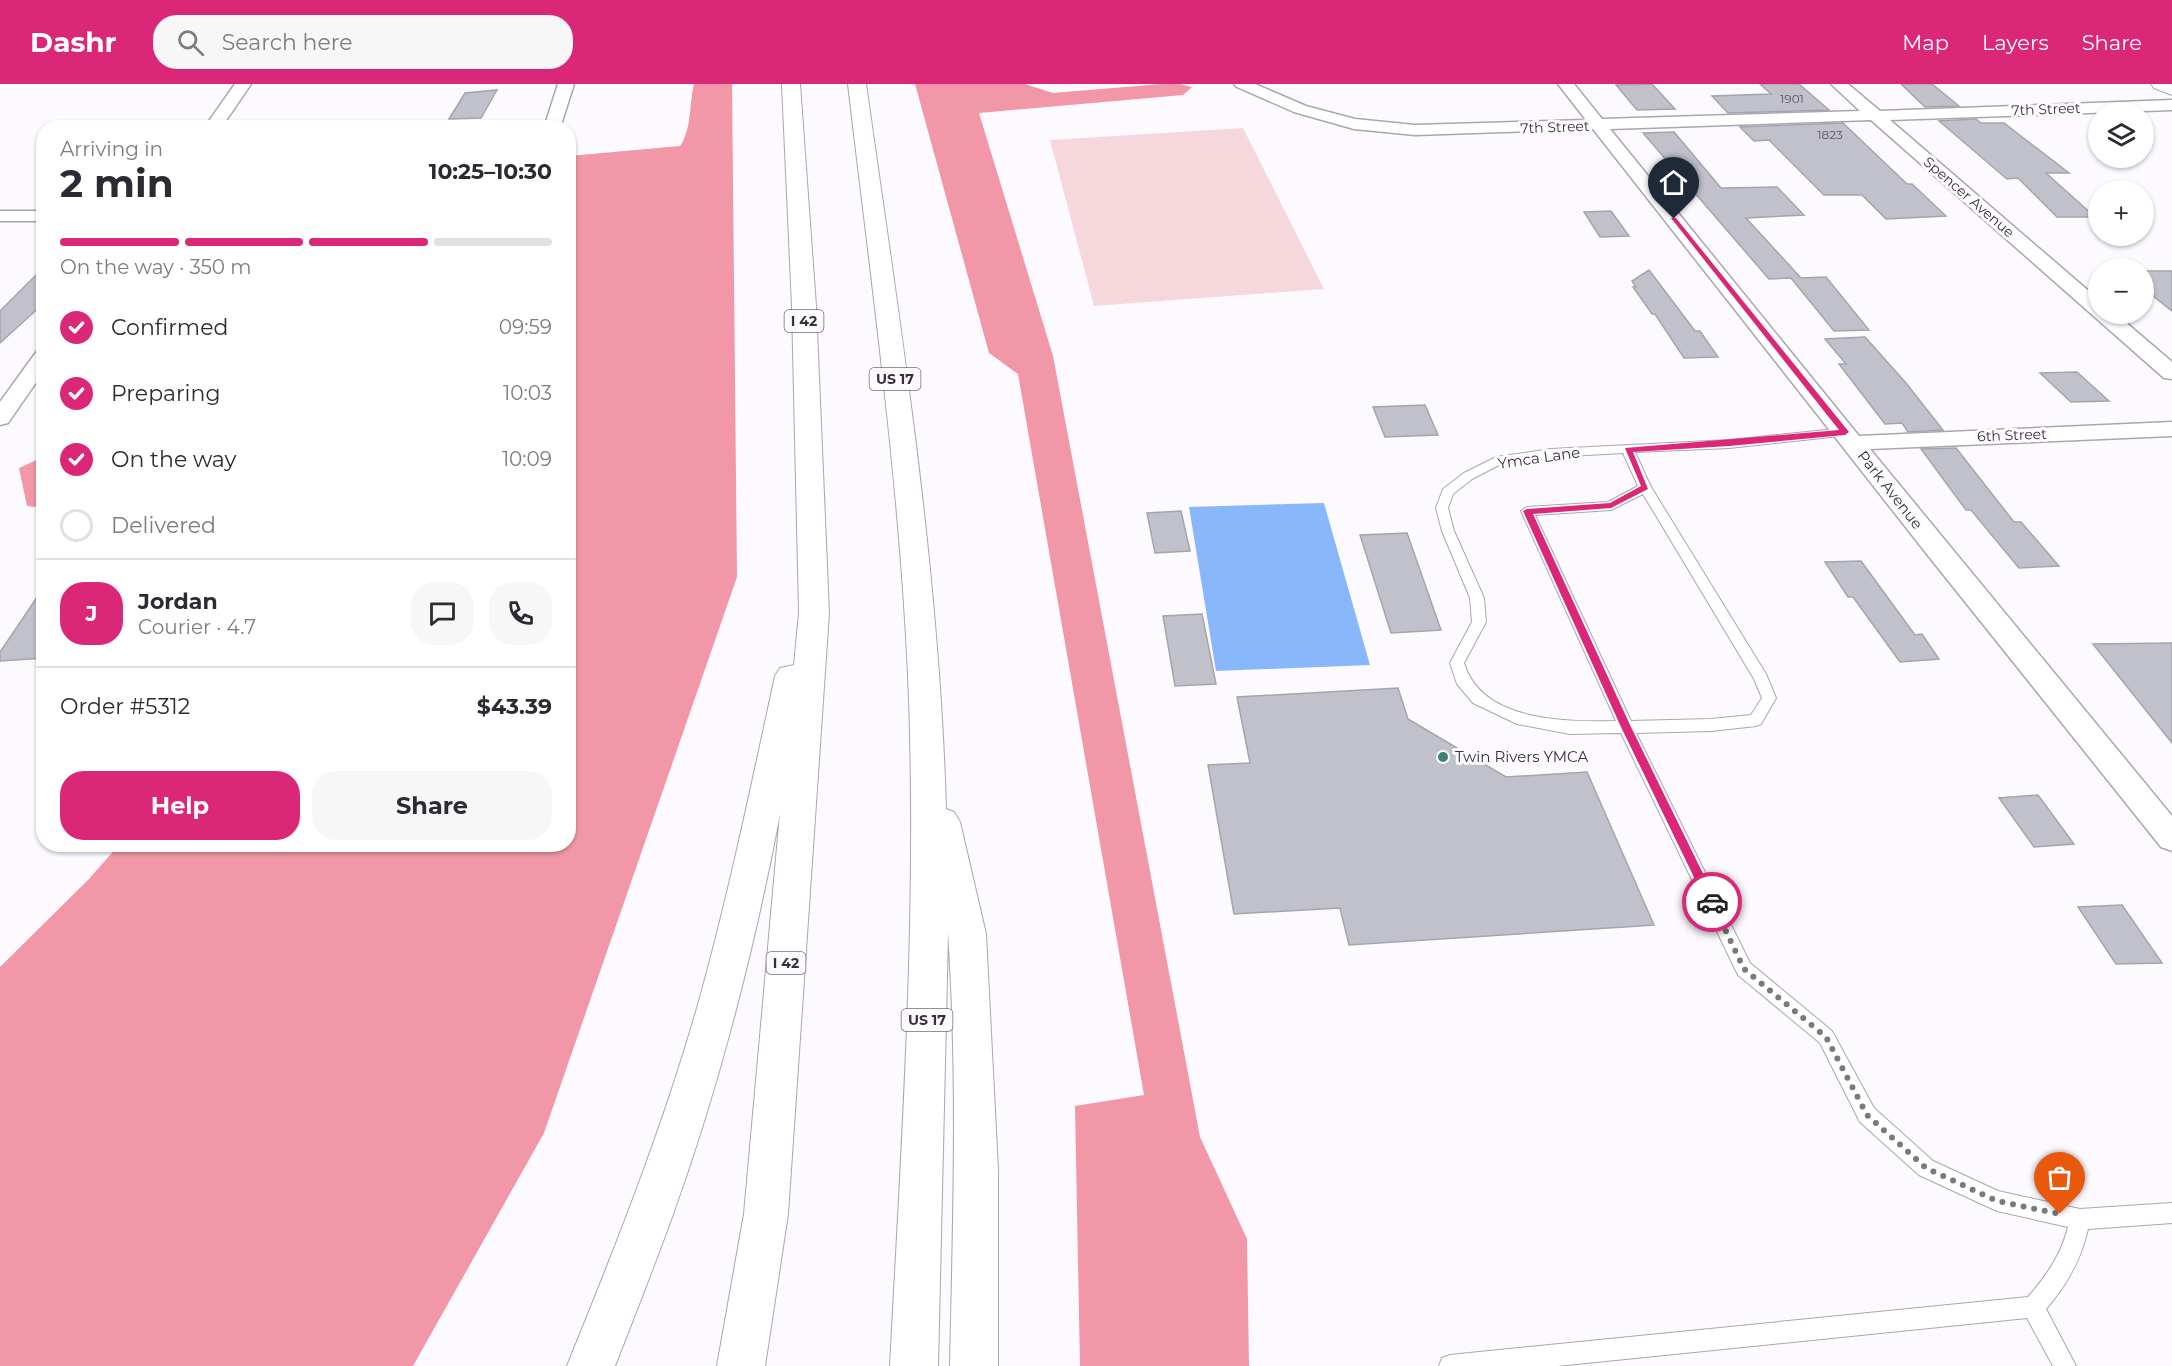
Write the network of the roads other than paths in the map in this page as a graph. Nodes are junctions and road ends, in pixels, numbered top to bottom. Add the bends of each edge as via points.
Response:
1 (243, 84) edge
2 (566, 84) edge
3 (791, 84) edge
4 (857, 84) edge
5 (1242, 84) edge
6 (1566, 84) edge
7 (1839, 84) edge
8 (1848, 84) edge
9 (2153, 87) edge
10 (2171, 102) edge
11 (1880, 115) junction
12 (218, 120) edge
13 (555, 120) edge
14 (1598, 126) junction
15 (0, 216) edge
16 (36, 216) edge
17 (2088, 290) edge
18 (2088, 300) edge
19 (2116, 324) edge
20 (2129, 324) edge
21 (2172, 360) edge
22 (36, 366) edge
23 (2172, 373) edge
24 (0, 418) edge
25 (2172, 429) edge
26 (1849, 438) junction
27 (1628, 450) junction
28 (1645, 487) junction
29 (812, 559) junction
30 (1626, 727) junction
31 (927, 755) junction
32 (2172, 838) edge
33 (2172, 1214) edge
34 (2080, 1219) junction
35 (2033, 1306) junction
36 (591, 1366) edge
37 (741, 1366) edge
38 (914, 1366) edge
39 (974, 1366) edge
40 (1450, 1366) edge
41 (2065, 1366) edge

1 - 12 street
2 - 13 street
3 - 29 main road, I 42 via 804,306
4 - 31 main road, US 17 via 911,509
5 - 14 street, 7th Street via 1300,109 1354,124 1415,130
6 - 14 street, Park Avenue
7 - 11 street, Spencer Avenue
8 - 11 street, Spencer Avenue
9 - 10 main road
10 - 11 street, 7th Street
11 - 14 street, 7th Street
11 - 17 street, Spencer Avenue
11 - 18 street, Spencer Avenue
14 - 26 street, Park Avenue
15 - 16 street
19 - 23 street
20 - 21 street
22 - 24 street
25 - 26 street, 6th Street
26 - 27 lane, Ymca Lane
26 - 32 street, Park Avenue
27 - 28 lane
27 - 30 lane, Ymca Lane via 1551,453 1500,460 1447,492 1442,508 1477,598 1479,622 1457,663 1461,680 1478,699 1522,720 1570,728
28 - 30 lane via 1611,506 1527,511
28 - 30 lane, Ymca Lane via 1761,678 1769,698 1756,720
29 - 36 main road via 788,698 717,1007 650,1216
29 - 37 main road, I 42 via 814,614 766,1214
30 - 34 lane via 1744,969 1826,1037 1867,1115 1926,1168 1997,1201
31 - 38 main road, US 17 via 927,1036
31 - 39 main road via 967,934 975,1159
33 - 34 lane
34 - 35 lane via 2072,1253 2050,1288
35 - 40 lane
35 - 41 lane

